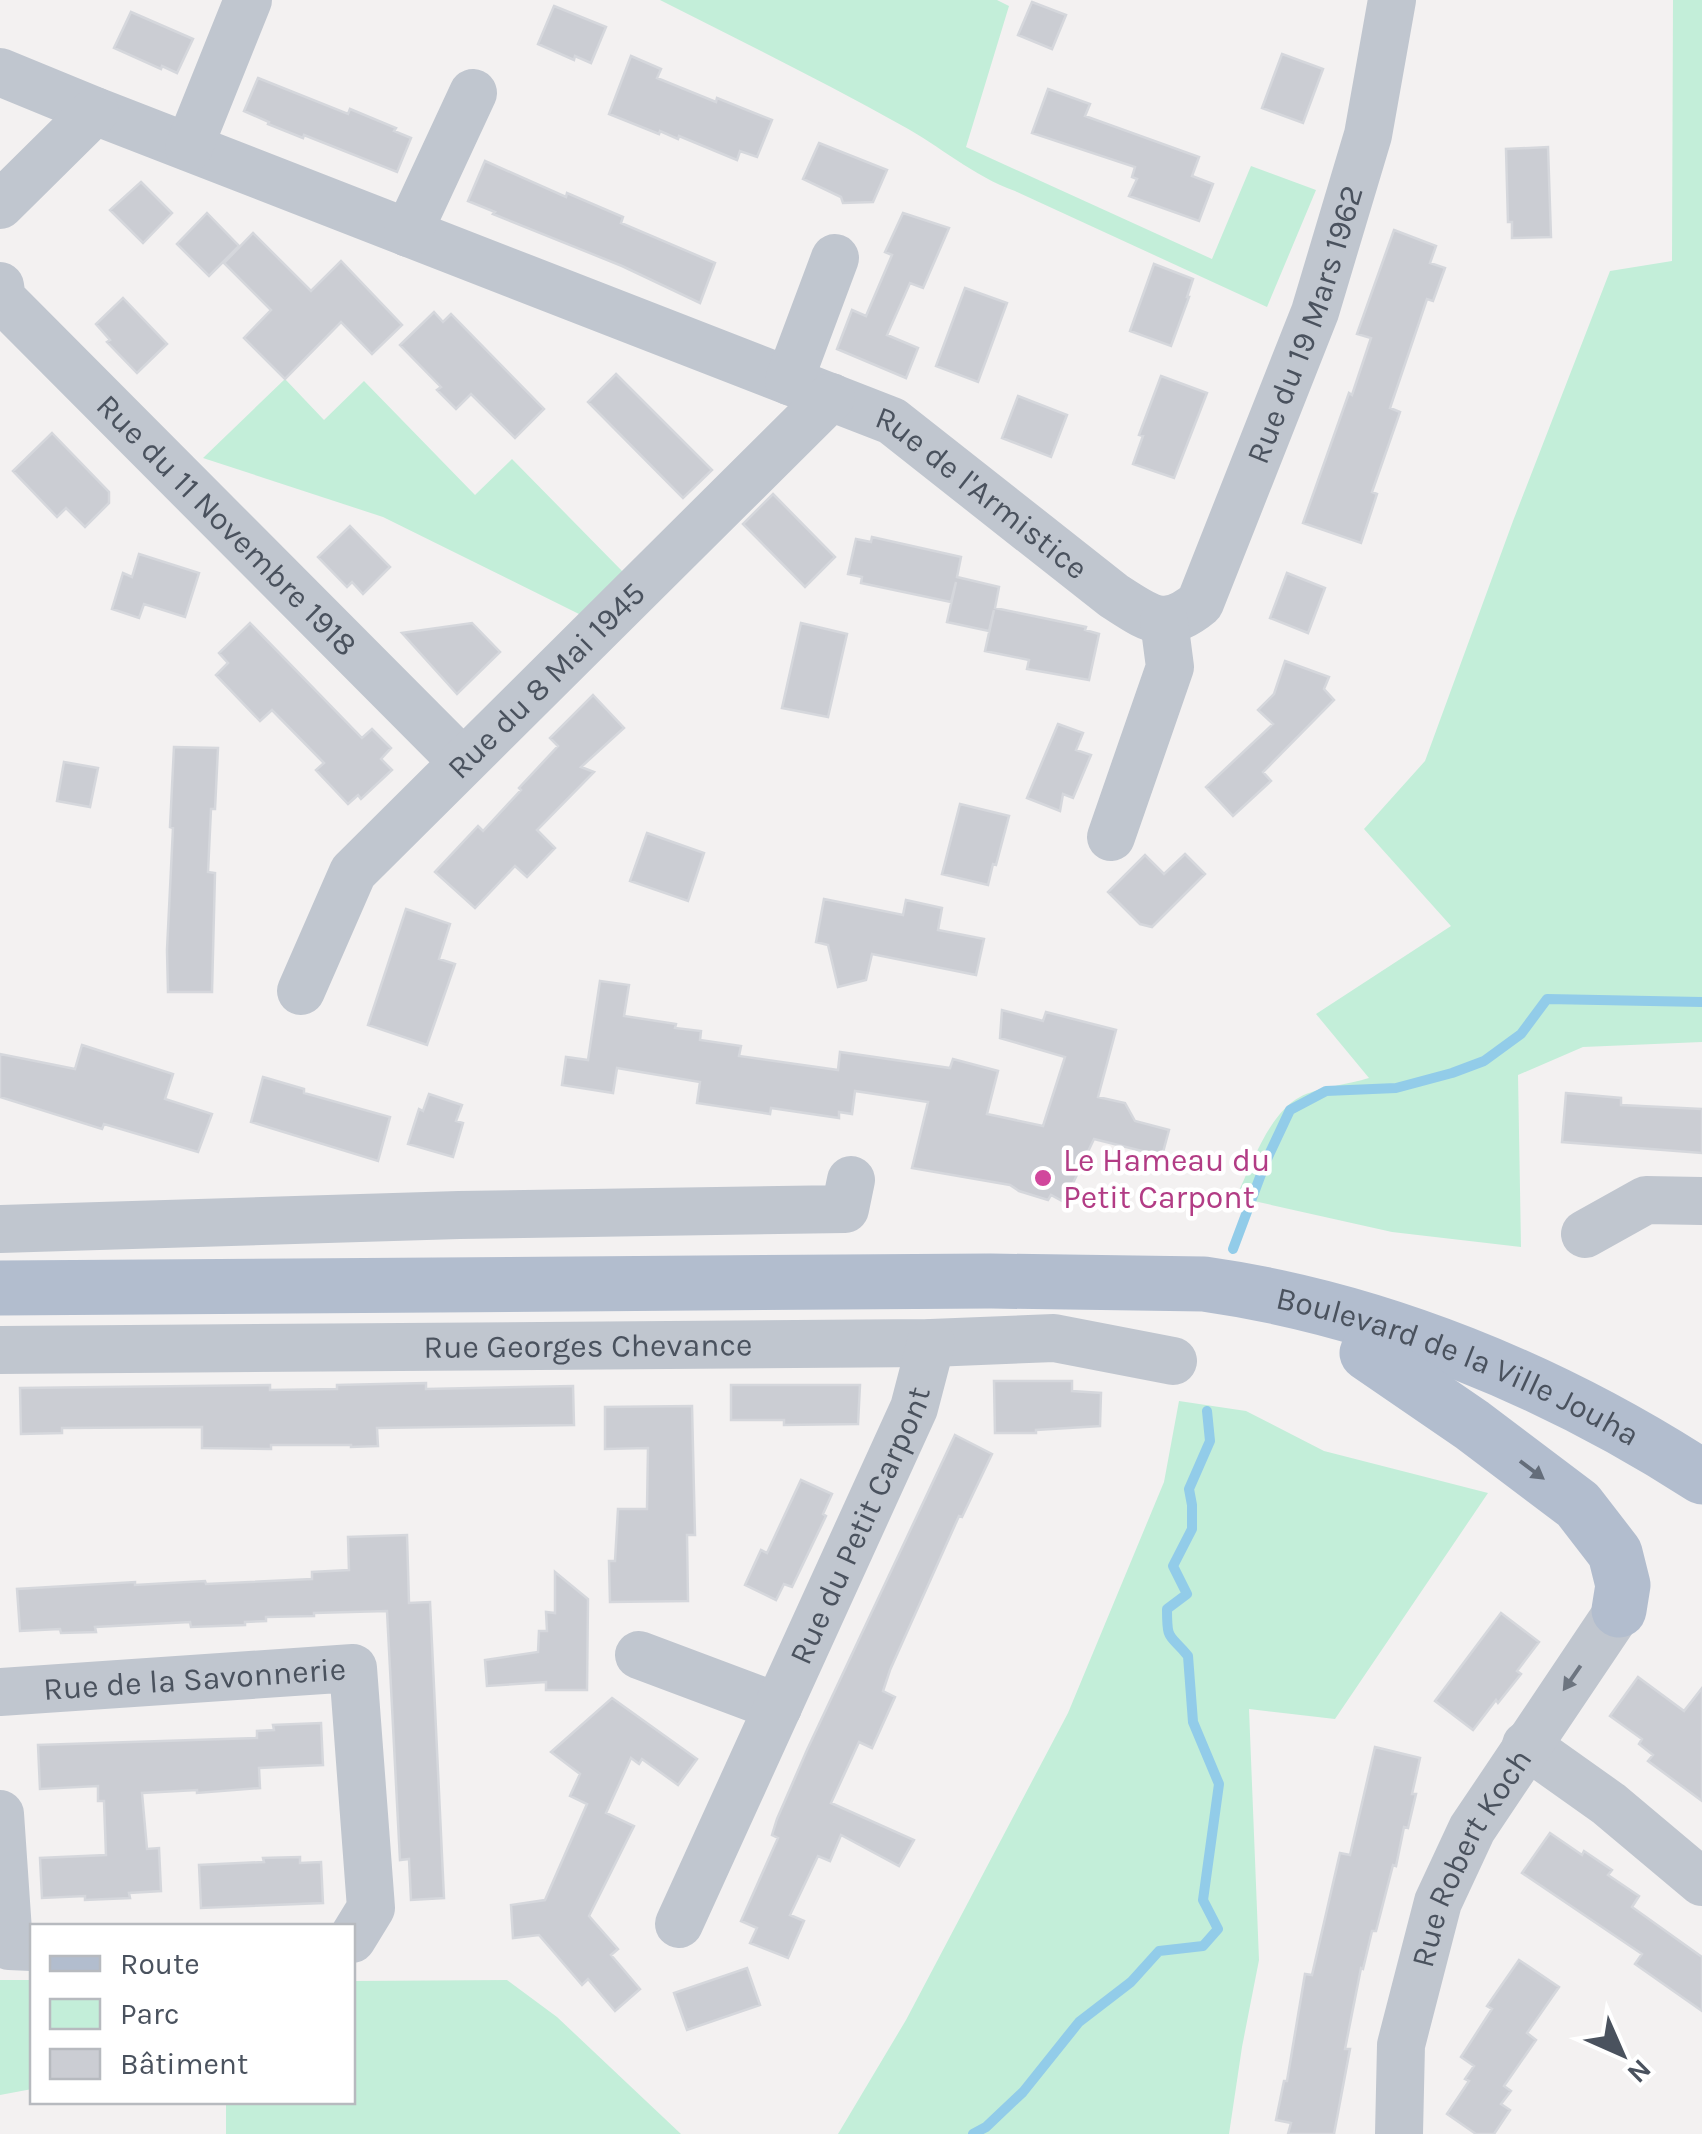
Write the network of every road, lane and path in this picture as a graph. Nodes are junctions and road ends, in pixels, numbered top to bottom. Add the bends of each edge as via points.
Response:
1 (248, 0) edge
2 (1392, 0) edge
3 (0, 72) edge
4 (472, 92) dead end
5 (94, 111) junction
6 (189, 148) junction
7 (0, 204) edge
8 (408, 233) junction
9 (835, 258) dead end
10 (0, 286) edge
11 (810, 389) junction
12 (1164, 621) junction
13 (463, 762) junction
14 (1110, 837) dead end
15 (301, 992) dead end
16 (851, 1180) dead end
17 (1702, 1201) edge
18 (0, 1229) edge
19 (1585, 1234) dead end
20 (0, 1288) edge
21 (1206, 1300) junction
22 (932, 1343) junction
23 (0, 1350) edge
24 (1367, 1353) junction
25 (1173, 1361) dead end
26 (1702, 1476) edge
27 (1702, 1518) edge
28 (1619, 1610) joint
29 (639, 1655) dead end
30 (0, 1692) edge
31 (778, 1707) junction
32 (1526, 1746) junction
33 (0, 1814) edge
34 (1702, 1882) edge
35 (679, 1924) dead end
36 (355, 1934) edge
37 (30, 1947) edge
38 (1399, 2134) edge

1 - 6 street
2 - 12 street, Rue du 19 Mars 1962 via 1368,135 1315,312 1200,603 1184,617
3 - 5 street, Rue de l'Armistice
4 - 8 street
5 - 6 street, Rue de l'Armistice
5 - 7 street
6 - 8 street, Rue de l'Armistice
8 - 11 street, Rue de l'Armistice
9 - 11 street
10 - 13 street, Rue du 11 Novembre 1918 via 2,299
11 - 12 street, Rue de l'Armistice via 892,421 1114,596
11 - 13 street, Rue du 8 Mai 1945
12 - 14 street via 1170,667
13 - 15 street, Rue du 8 Mai 1945 via 353,872
16 - 18 street via 845,1209
17 - 19 street via 1646,1200
20 - 21 main road via 991,1280 1096,1282
21 - 24 main road, Boulevard de la Ville Jouha
21 - 26 main road, Boulevard de la Ville Jouha via 1238,1288 1378,1323 1576,1405
22 - 23 street, Rue Georges Chevance
22 - 25 street, Rue Georges Chevance via 1054,1338
22 - 31 street, Rue du Petit Carpont via 914,1408
24 - 27 main road, Boulevard de la Ville Jouha via 1556,1432
24 -> 28 main road via 1578,1505 1615,1553 1623,1584
28 -> 32 street, Rue Robert Koch
29 - 31 street, Rue du Petit Carpont
30 - 36 street, Rue de la Savonnerie via 352,1668 372,1908
31 - 35 street, Rue du Petit Carpont
32 - 34 street
32 - 38 street, Rue Robert Koch via 1472,1829 1438,1902 1401,2044
33 - 37 street via 8,1946

